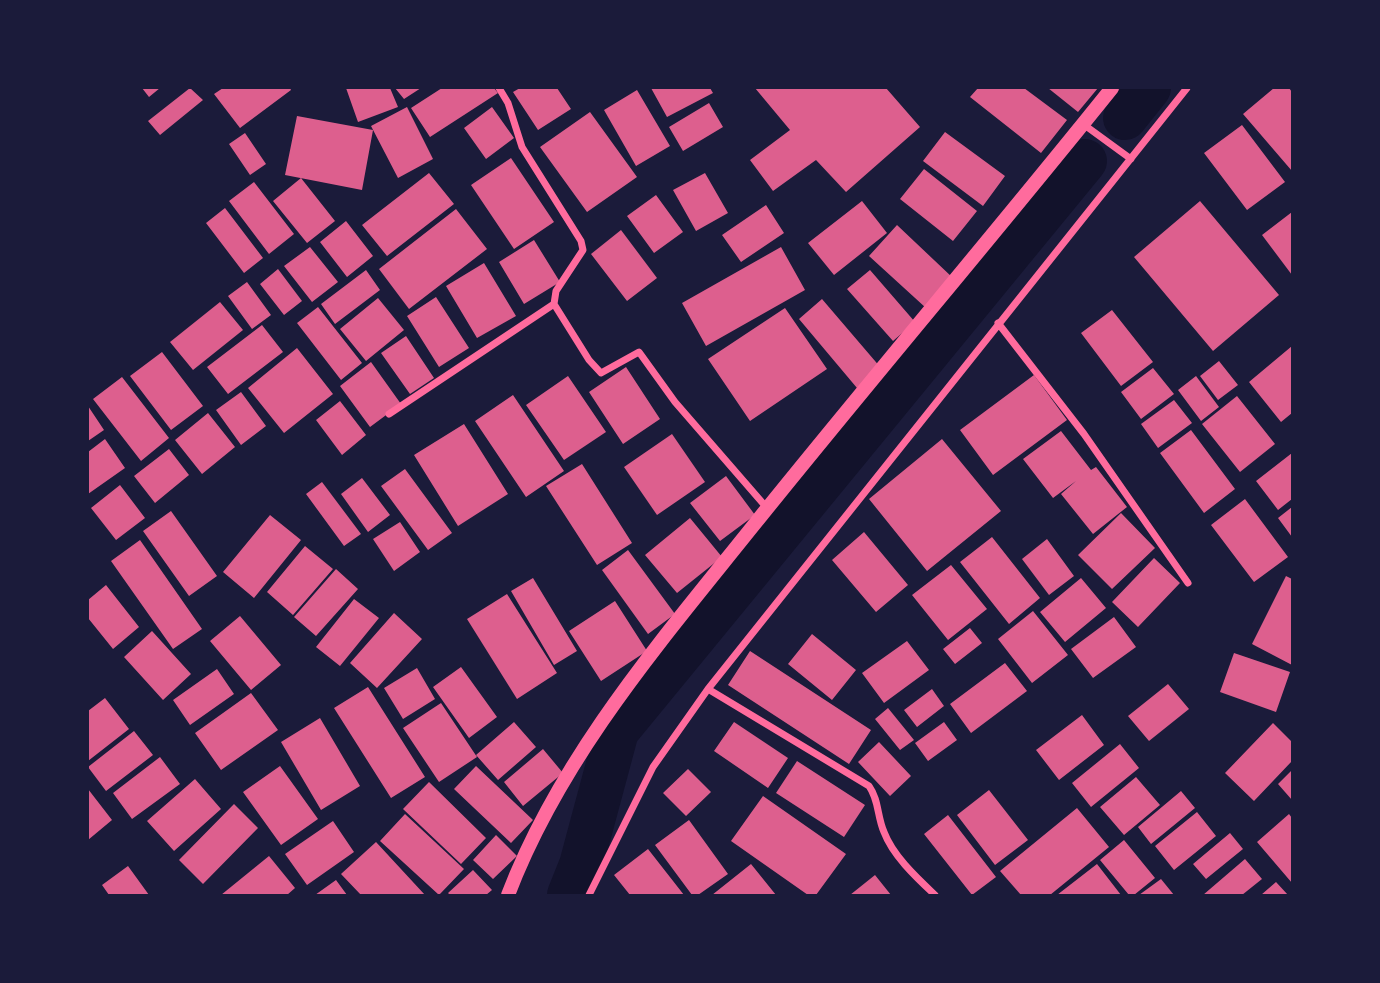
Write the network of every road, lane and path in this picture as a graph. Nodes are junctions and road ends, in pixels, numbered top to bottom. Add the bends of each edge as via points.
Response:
1 (499, 88) edge
2 (1112, 88) edge
3 (1188, 88) edge
4 (1083, 124) junction
5 (1131, 159) junction
6 (554, 304) junction
7 (998, 323) junction
8 (389, 414) dead end
9 (767, 508) junction
10 (1188, 583) dead end
11 (708, 689) junction
12 (508, 895) edge
13 (589, 895) edge
14 (935, 895) edge

1 - 6 street via 522,147 581,241 583,250 556,291
2 - 4 main road
3 - 5 street
4 - 5 street
4 - 9 main road
5 - 7 street
6 - 8 street
6 - 9 street via 601,373 639,352
7 - 10 street via 1084,433
7 - 11 street
9 - 12 main road via 647,658 575,762
11 - 13 street via 653,767
11 - 14 street via 869,786 876,796 884,833 911,872

